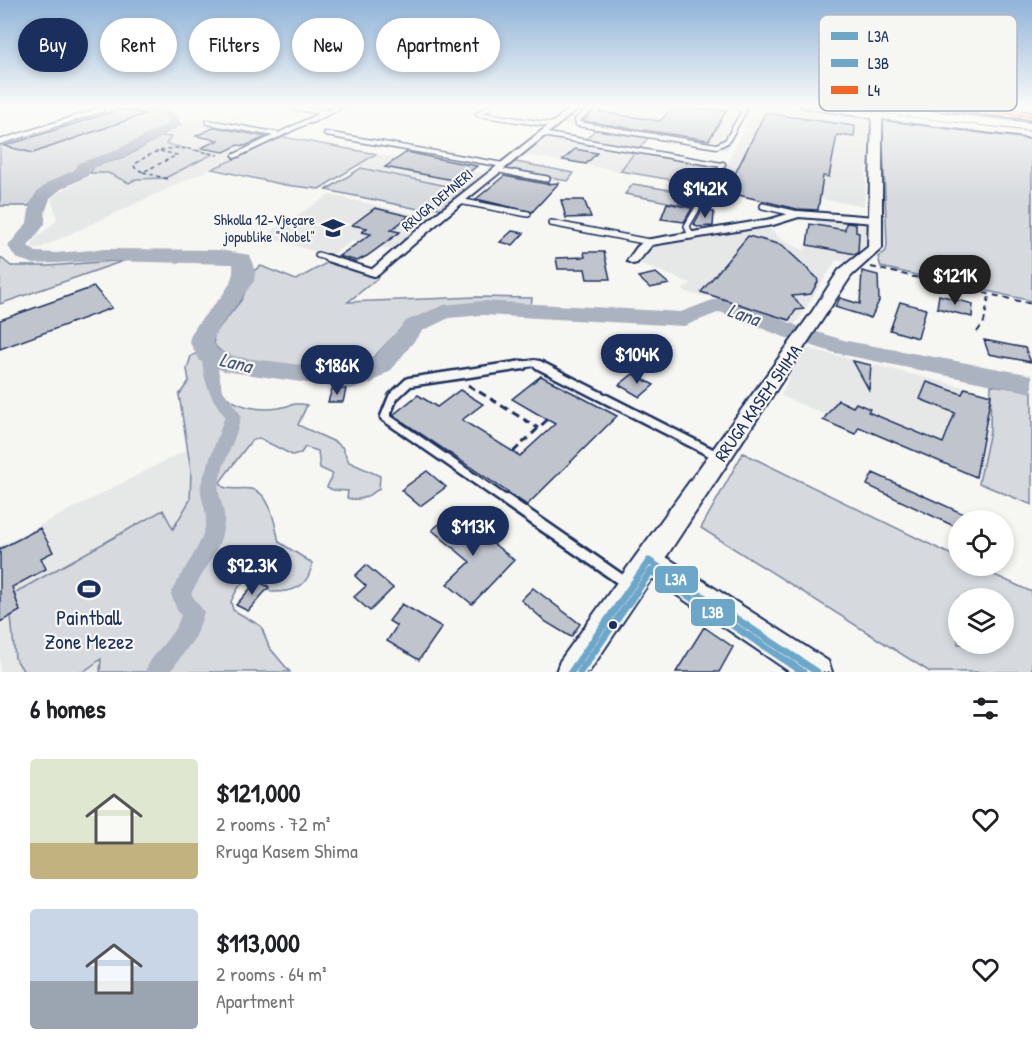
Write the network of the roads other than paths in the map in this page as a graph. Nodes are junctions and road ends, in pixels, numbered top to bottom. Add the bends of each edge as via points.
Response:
1 (273, 138) edge
2 (349, 138) edge
3 (536, 138) edge
4 (568, 138) edge
5 (669, 138) edge
6 (728, 138) edge
7 (877, 138) edge
8 (235, 156) dead end
9 (500, 167) junction
10 (547, 178) dead end
11 (459, 201) junction
12 (763, 206) dead end
13 (528, 214) dead end
14 (798, 214) junction
15 (875, 220) junction
16 (551, 223) dead end
17 (691, 236) junction
18 (649, 242) junction
19 (318, 255) dead end
20 (633, 261) dead end
21 (374, 273) joint
22 (720, 457) junction
23 (649, 561) junction
24 (631, 587) junction
25 (571, 672) edge
26 (817, 672) edge

1 - 8 lane
2 - 9 lane
3 - 9 street, RRUGA DEMNERI
4 - 17 lane via 723,164 687,226
5 - 6 lane via 717,146
7 - 15 street, RRUGA KASEM SHIMA
9 - 10 lane
9 - 11 street, RRUGA DEMNERI
11 - 13 lane
11 - 21 street, RRUGA DEMNERI
12 - 14 lane
14 - 15 street
14 - 17 street
15 - 22 street, RRUGA KASEM SHIMA via 875,248 845,273
16 - 18 lane
17 - 18 street
18 - 20 street
19 - 21 lane
22 - 23 street, RRUGA KASEM SHIMA
22 - 24 lane via 535,363 409,382 396,392 385,417
23 - 24 street, RRUGA KASEM SHIMA
23 - 26 street
24 - 25 street, RRUGA KASEM SHIMA

